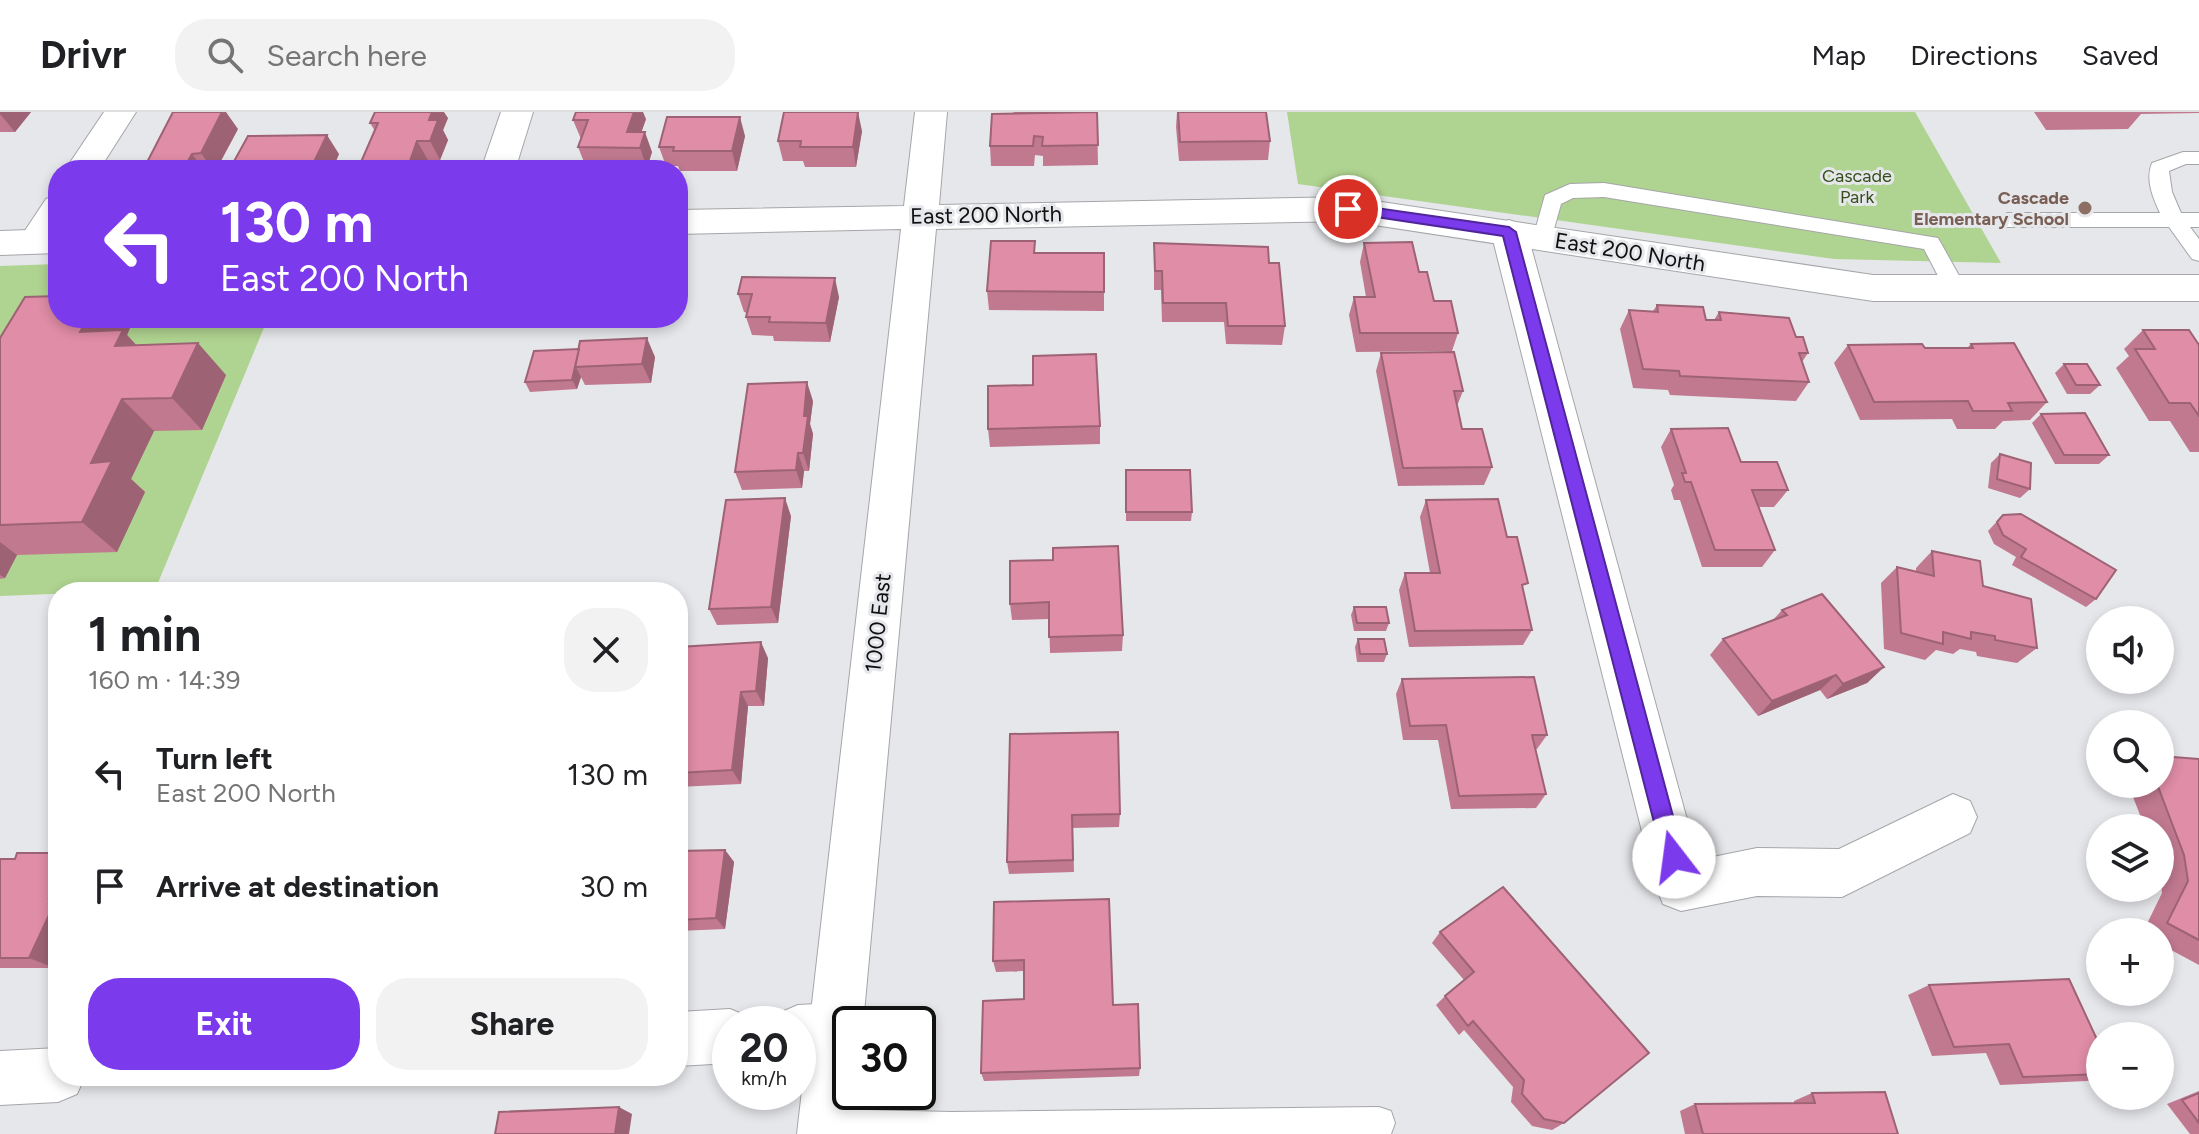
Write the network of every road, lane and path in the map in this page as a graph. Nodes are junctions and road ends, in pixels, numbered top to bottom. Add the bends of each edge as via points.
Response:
1 (120, 112) edge
2 (517, 112) edge
3 (931, 112) edge
4 (2199, 158) edge
5 (89, 160) edge
6 (501, 160) edge
7 (921, 216) junction
8 (2007, 220) dead end
9 (2175, 220) junction
10 (2199, 220) edge
11 (688, 222) edge
12 (1526, 235) junction
13 (47, 241) edge
14 (0, 243) edge
15 (2199, 254) edge
16 (1955, 288) junction
17 (2199, 288) edge
18 (1953, 817) dead end
19 (817, 1031) edge
20 (712, 1037) edge
21 (688, 1038) edge
22 (1379, 1123) dead end
23 (826, 1129) edge

1 - 5 street
2 - 6 street
3 - 7 street, 1000 East
4 - 9 lane via 2159,168 2158,187
7 - 11 street, East 200 North
7 - 12 street, East 200 North via 1348,209
7 - 19 street, 1000 East
8 - 9 lane
9 - 10 lane
9 - 15 lane
12 - 16 street, East 200 North via 1873,288
12 - 16 lane via 1552,200 1570,191 1604,190 1931,243
12 - 18 street via 1681,887 1757,872 1842,873
13 - 14 street
16 - 17 street, East 200 North
19 - 23 street, 1000 East
20 - 21 street
22 - 23 lane

